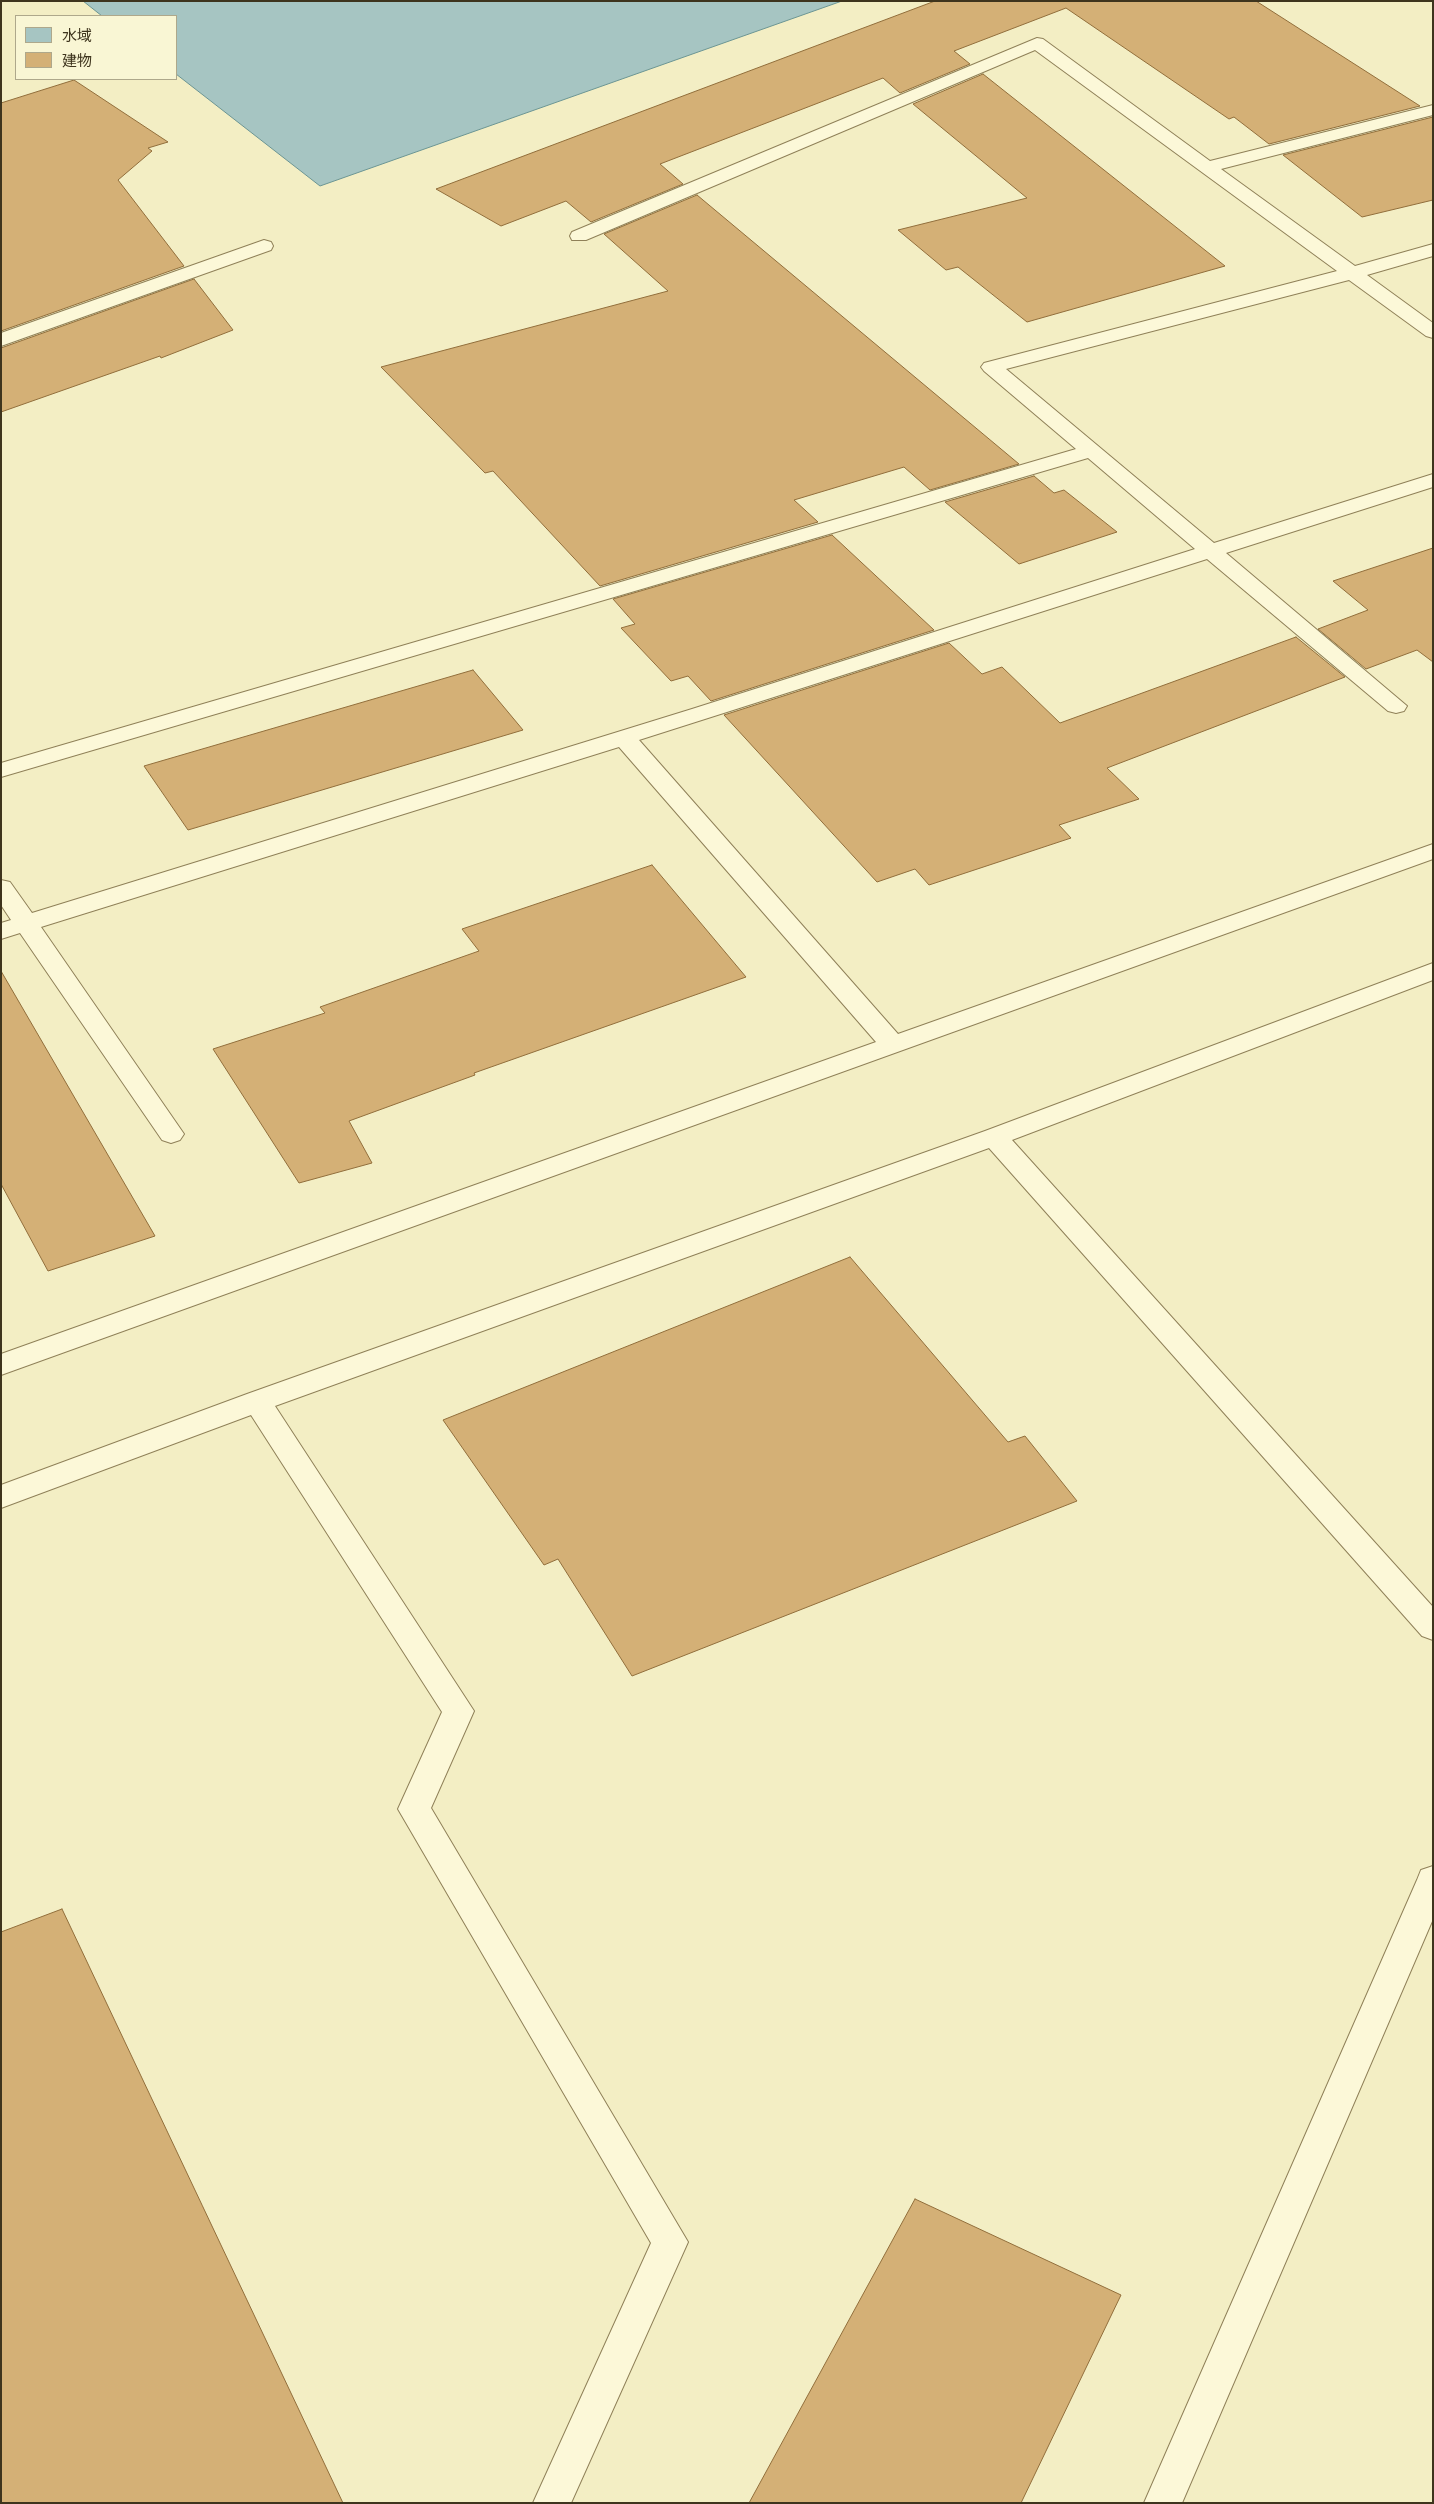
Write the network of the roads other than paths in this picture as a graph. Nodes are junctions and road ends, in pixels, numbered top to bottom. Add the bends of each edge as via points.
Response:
1 (1433, 110) edge
2 (1207, 167) junction
3 (579, 236) dead end
4 (264, 246) dead end
5 (1433, 250) edge
6 (1353, 273) junction
7 (1433, 332) edge
8 (1, 340) edge
9 (1091, 451) junction
10 (1433, 480) edge
11 (1209, 552) junction
12 (1396, 706) dead end
13 (624, 738) junction
14 (1, 770) edge
15 (1433, 851) edge
16 (1, 887) edge
17 (25, 923) junction
18 (1, 931) edge
19 (1433, 970) edge
20 (892, 1044) junction
21 (171, 1134) dead end
22 (994, 1136) junction
23 (1, 1364) edge
24 (258, 1402) junction
25 (1, 1497) edge
26 (1433, 1628) edge
27 (1433, 1880) edge
28 (552, 2503) edge
29 (1163, 2503) edge

1 - 2 lane
2 - 3 lane via 1037,42
2 - 6 lane
4 - 8 lane
5 - 6 lane
6 - 7 lane
6 - 9 lane via 991,367
9 - 11 lane
9 - 14 lane
10 - 11 lane
11 - 12 lane
11 - 13 lane
13 - 17 lane
13 - 20 lane
15 - 20 lane
16 - 17 lane
17 - 18 lane
17 - 21 lane
19 - 22 lane
20 - 23 lane
22 - 24 lane
22 - 26 lane
24 - 25 lane
24 - 28 lane via 458,1711 414,1809 670,2242
27 - 29 lane

